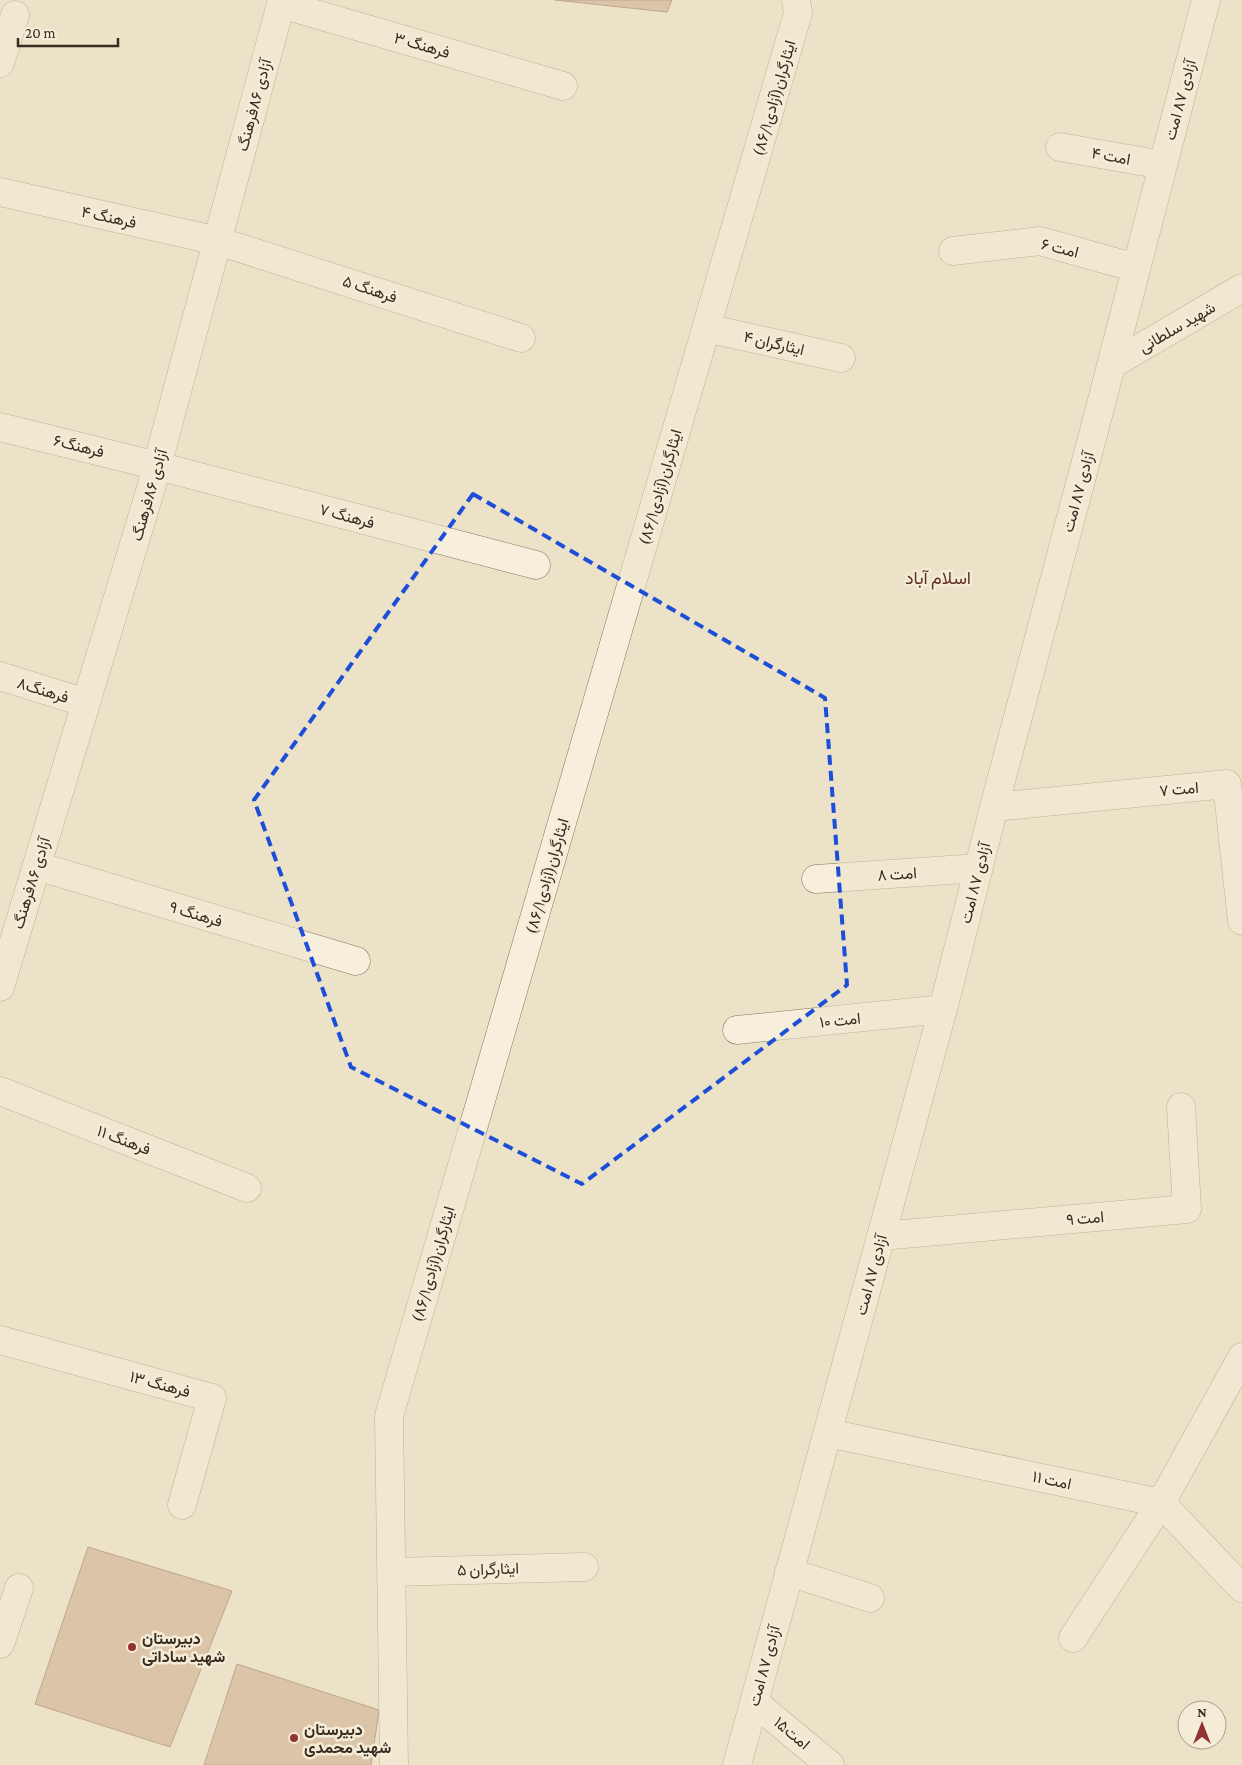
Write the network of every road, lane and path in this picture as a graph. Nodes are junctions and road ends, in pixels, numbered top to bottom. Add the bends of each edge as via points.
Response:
1 (796, 0) edge
2 (1206, 0) edge
3 (282, 2) edge
4 (15, 15) dead end
5 (0, 63) edge
6 (563, 86) dead end
7 (1060, 147) dead end
8 (1163, 165) junction
9 (0, 192) edge
10 (218, 240) junction
11 (953, 250) dead end
12 (1136, 268) junction
13 (1242, 288) edge
14 (706, 328) junction
15 (521, 338) dead end
16 (841, 358) dead end
17 (1111, 365) junction
18 (0, 427) edge
19 (158, 466) junction
20 (536, 565) dead end
21 (0, 676) edge
22 (86, 703) junction
23 (994, 807) junction
24 (37, 866) junction
25 (979, 868) junction
26 (816, 879) dead end
27 (1242, 921) edge
28 (9, 923) edge
29 (356, 961) dead end
30 (0, 987) edge
31 (943, 1009) junction
32 (738, 1030) dead end
33 (0, 1091) edge
34 (1181, 1107) dead end
35 (248, 1188) dead end
36 (882, 1236) junction
37 (0, 1340) edge
38 (1242, 1357) edge
39 (828, 1433) junction
40 (1161, 1503) junction
41 (182, 1505) dead end
42 (584, 1566) dead end
43 (392, 1572) junction
44 (790, 1572) junction
45 (19, 1588) dead end
46 (1242, 1588) edge
47 (870, 1598) dead end
48 (1073, 1638) dead end
49 (0, 1644) edge
50 (754, 1702) junction
51 (394, 1765) edge
52 (737, 1765) edge
53 (830, 1765) edge

1 - 14 street, ایثارگران(آزادی۸۶/۱) via 798,13
2 - 8 street, آزادی ۸۷ امت
3 - 6 street, فرهنگ ۳
3 - 10 street, آزادی ۸۶فرهنگ
4 - 5 street
7 - 8 street, امت ۴
8 - 12 street, آزادی ۸۷ امت
9 - 10 street, فرهنگ ۴
10 - 15 street, فرهنگ ۵
10 - 19 street, آزادی ۸۶فرهنگ
11 - 12 street, امت ۶ via 1040,241
12 - 17 street, آزادی ۸۷ امت
13 - 17 street, شهید سلطانی
14 - 16 street, ایثارگران ۴
14 - 43 street, ایثارگران(آزادی۸۶/۱) via 389,1416
17 - 23 street, آزادی ۸۷ امت
18 - 19 street, فرهنگ۶
19 - 20 street, فرهنگ ۷
19 - 22 street, آزادی ۸۶فرهنگ
21 - 22 street, فرهنگ۸
22 - 24 street, آزادی ۸۶فرهنگ
23 - 25 street, آزادی ۸۷ امت
23 - 27 street, امت ۷ via 1226,784
24 - 28 street, آزادی ۸۶فرهنگ
24 - 29 street, فرهنگ ۹
25 - 26 street, امت ۸
25 - 31 street, آزادی ۸۷ امت
28 - 30 street, آزادی ۸۶فرهنگ
31 - 32 street, امت ۱۰
31 - 36 street, آزادی ۸۷ امت
33 - 35 street, فرهنگ ۱۱
34 - 36 street, امت ۹ via 1187,1209
36 - 39 street, آزادی ۸۷ امت
37 - 41 street, فرهنگ ۱۳ via 212,1398
38 - 40 street
39 - 40 street, امت ۱۱
39 - 44 street, آزادی ۸۷ امت
40 - 46 street
40 - 48 street
42 - 43 street, ایثارگران ۵
43 - 51 street, ایثارگران(آزادی۸۶/۱)
44 - 47 street
44 - 50 street, آزادی ۸۷ امت
45 - 49 street
50 - 52 street, آزادی ۸۷ امت
50 - 53 street, امت۱۵

